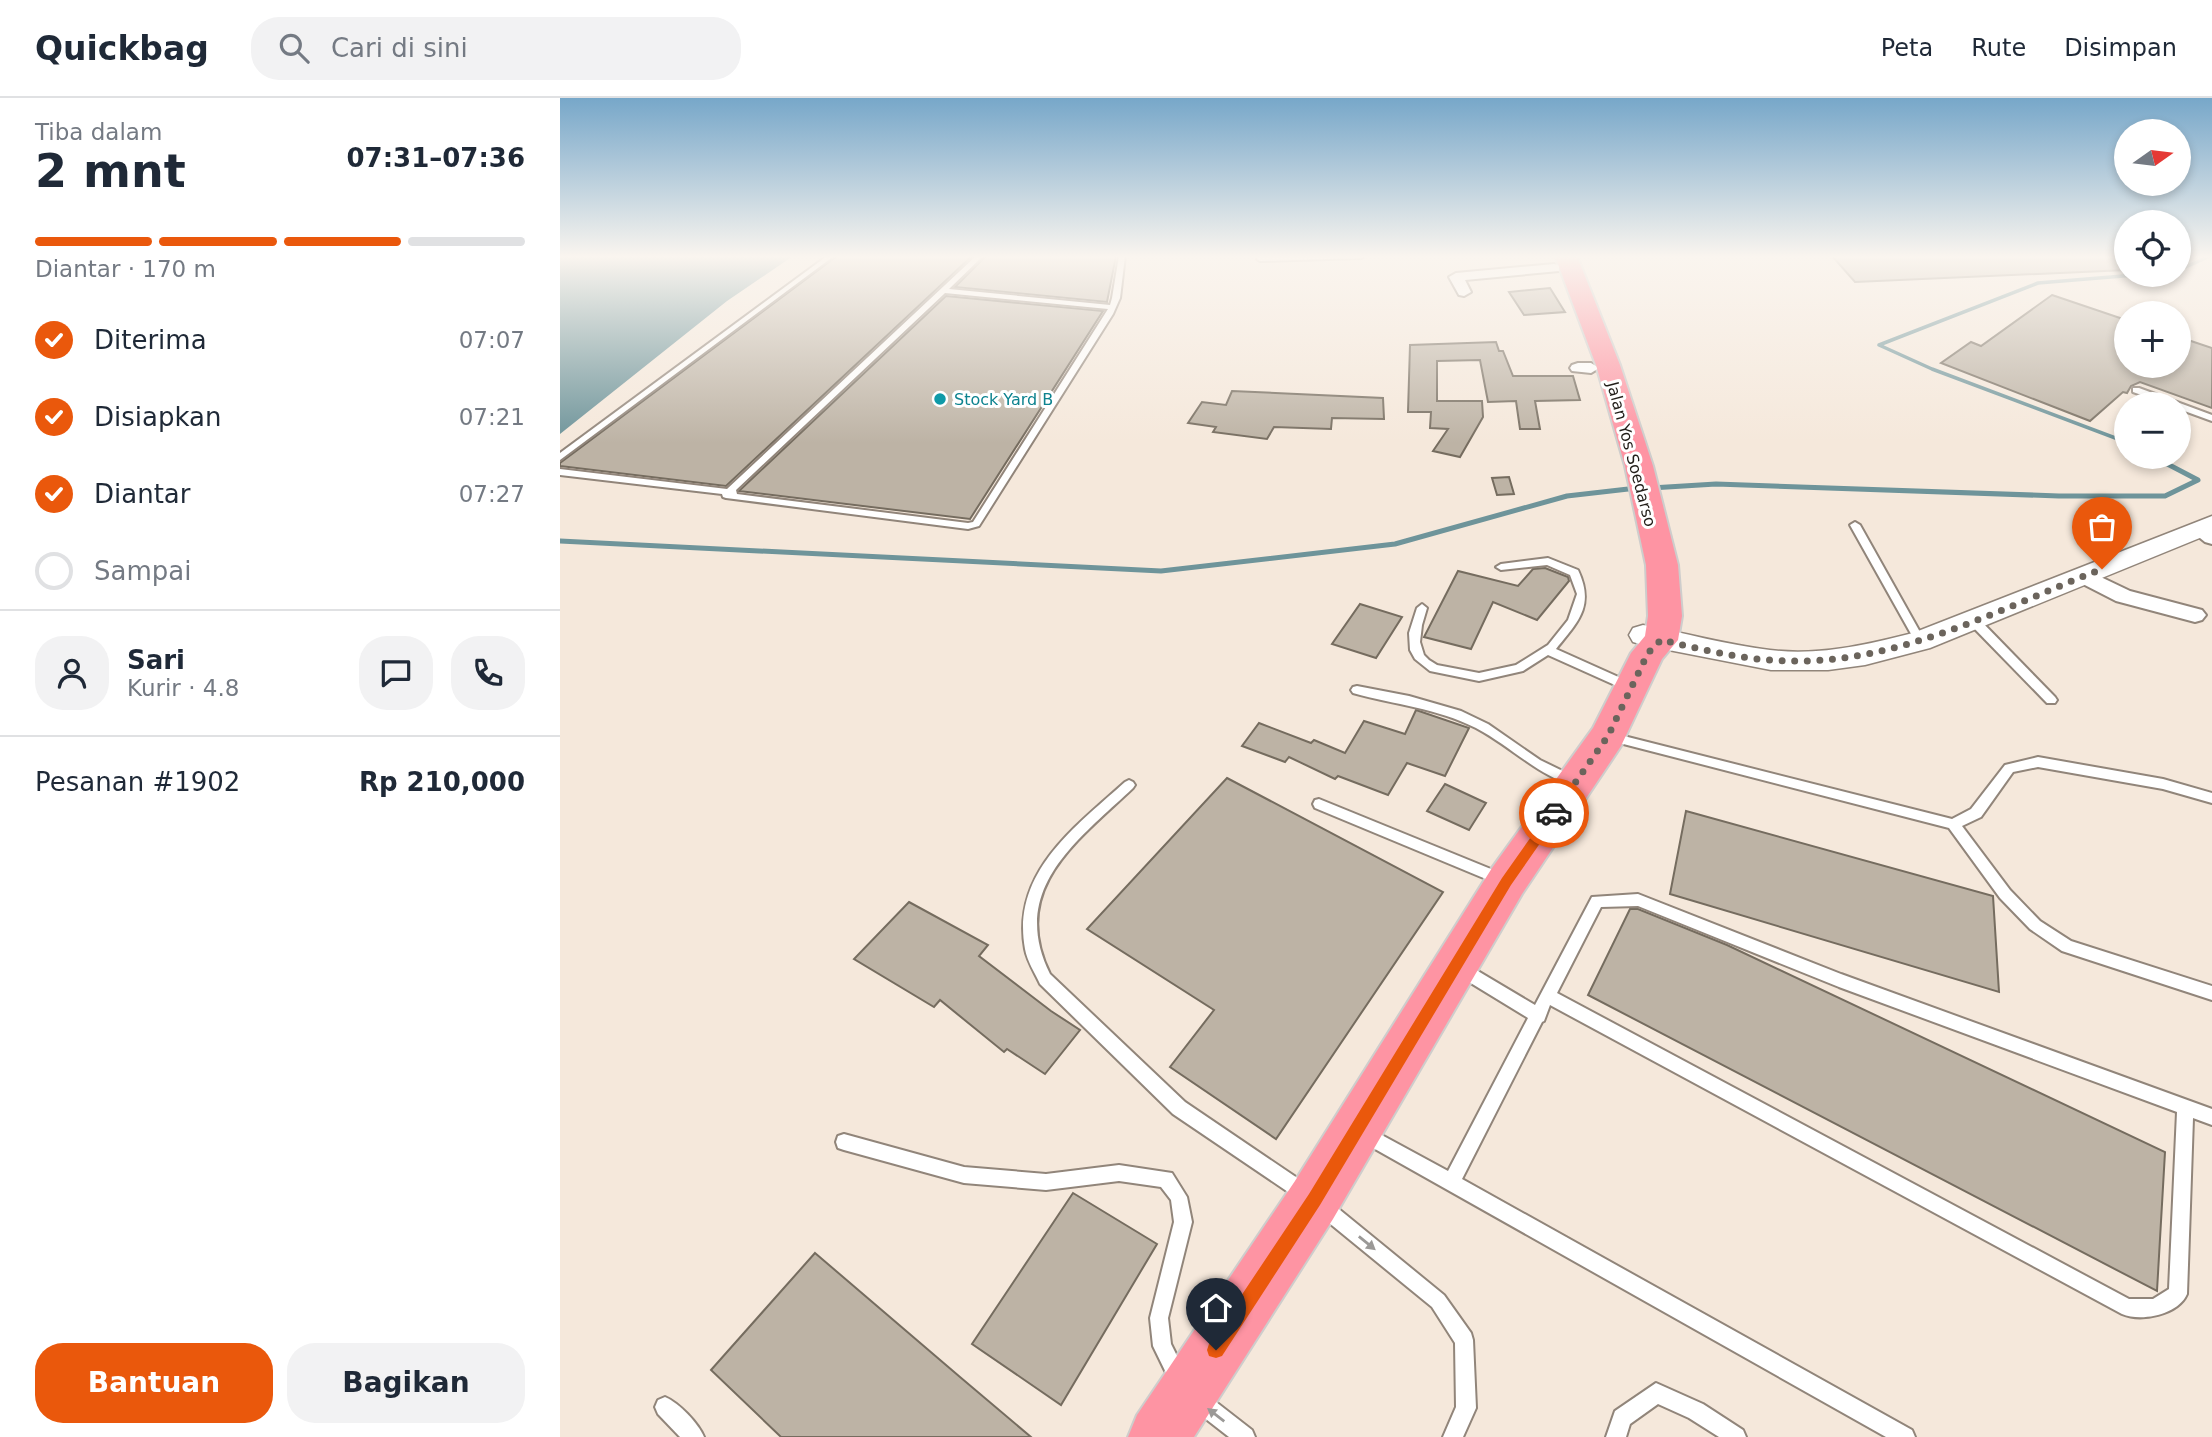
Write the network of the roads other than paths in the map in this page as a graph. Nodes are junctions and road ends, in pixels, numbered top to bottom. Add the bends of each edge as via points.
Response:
1 (741, 318) edge
2 (745, 318) edge
3 (916, 318) edge
4 (1101, 318) edge
5 (1583, 318) edge
6 (1584, 322) junction
7 (2136, 390) dead end
8 (2141, 392) edge
9 (2191, 410) edge
10 (2212, 418) edge
11 (560, 454) edge
12 (1630, 466) junction
13 (560, 474) edge
14 (730, 494) junction
15 (1855, 525) dead end
16 (2208, 531) edge
17 (1502, 567) dead end
18 (2084, 576) junction
19 (1422, 608) dead end
20 (2195, 615) dead end
21 (1973, 620) junction
22 (1920, 641) junction
23 (1550, 651) junction
24 (1646, 654) junction
25 (1357, 690) dead end
26 (2050, 700) dead end
27 (1608, 736) junction
28 (1576, 782) junction
29 (1129, 785) dead end
30 (2212, 798) edge
31 (1319, 804) dead end
32 (1953, 824) junction
33 (1507, 881) junction
34 (1455, 966) junction
35 (2212, 993) edge
36 (1549, 997) junction
37 (1539, 1016) junction
38 (2185, 1107) junction
39 (2212, 1117) edge
40 (1357, 1129) junction
41 (844, 1142) dead end
42 (1451, 1182) junction
43 (1314, 1200) junction
44 (1187, 1393) junction
45 (665, 1407) dead end
46 (694, 1437) edge
47 (1158, 1437) edge
48 (1245, 1437) edge
49 (1453, 1437) edge
50 (1616, 1437) edge
51 (1736, 1437) edge
52 (1905, 1437) edge

1 - 11 lane
2 - 11 lane
3 - 14 lane
4 - 14 lane via 975,519
5 - 6 highway, Jalan Yos Soedarso
6 - 12 highway, Jalan Yos Soedarso
6 - 12 highway, Jalan Yos Soedarso via 1585,368
7 - 8 lane
9 - 10 lane
12 - 24 highway, Jalan Yos Soedarso via 1641,519 1662,565 1665,593
13 - 14 lane
15 - 22 lane
16 - 18 street
17 - 23 lane via 1540,560 1565,566 1581,582 1583,602 1578,615
18 - 20 street via 2139,600
18 - 21 street
19 - 23 lane via 1413,633 1414,648 1423,661 1447,672 1502,674
21 - 22 street
21 - 26 lane
22 - 24 street via 1865,655 1801,661
23 - 24 lane via 1592,668
24 - 27 highway, Jalan Yos Soedarso
25 - 28 lane via 1457,714
27 - 28 highway, Jalan Yos Soedarso
27 - 32 lane
28 - 33 highway, Jalan Yos Soedarso
29 - 43 lane via 1062,847 1044,873 1030,916 1032,952 1045,979 1179,1108
30 - 32 lane via 2162,783 2038,762 2009,768 1976,813
31 - 33 lane
32 - 35 lane via 2005,894 2035,925 2067,946
33 - 34 highway, Jalan Yos Soedarso
34 - 37 lane
34 - 40 highway, Jalan Yos Soedarso
36 - 37 lane
36 - 38 lane via 1597,901 1638,900 1839,980
36 - 38 lane via 2128,1308 2155,1308 2178,1294
37 - 42 lane
38 - 39 lane
40 - 42 lane
40 - 43 highway, Jalan Yos Soedarso
41 - 44 lane via 964,1175 1046,1182 1119,1173 1166,1179 1180,1197 1183,1222 1159,1318 1162,1346
42 - 52 lane
43 - 44 highway, Jalan Yos Soedarso
43 -> 49 lane via 1438,1301 1464,1340 1466,1408
44 - 47 highway, Jalan Yos Soedarso
48 -> 44 lane
45 - 46 lane
50 - 51 lane via 1622,1418 1656,1393 1696,1411

